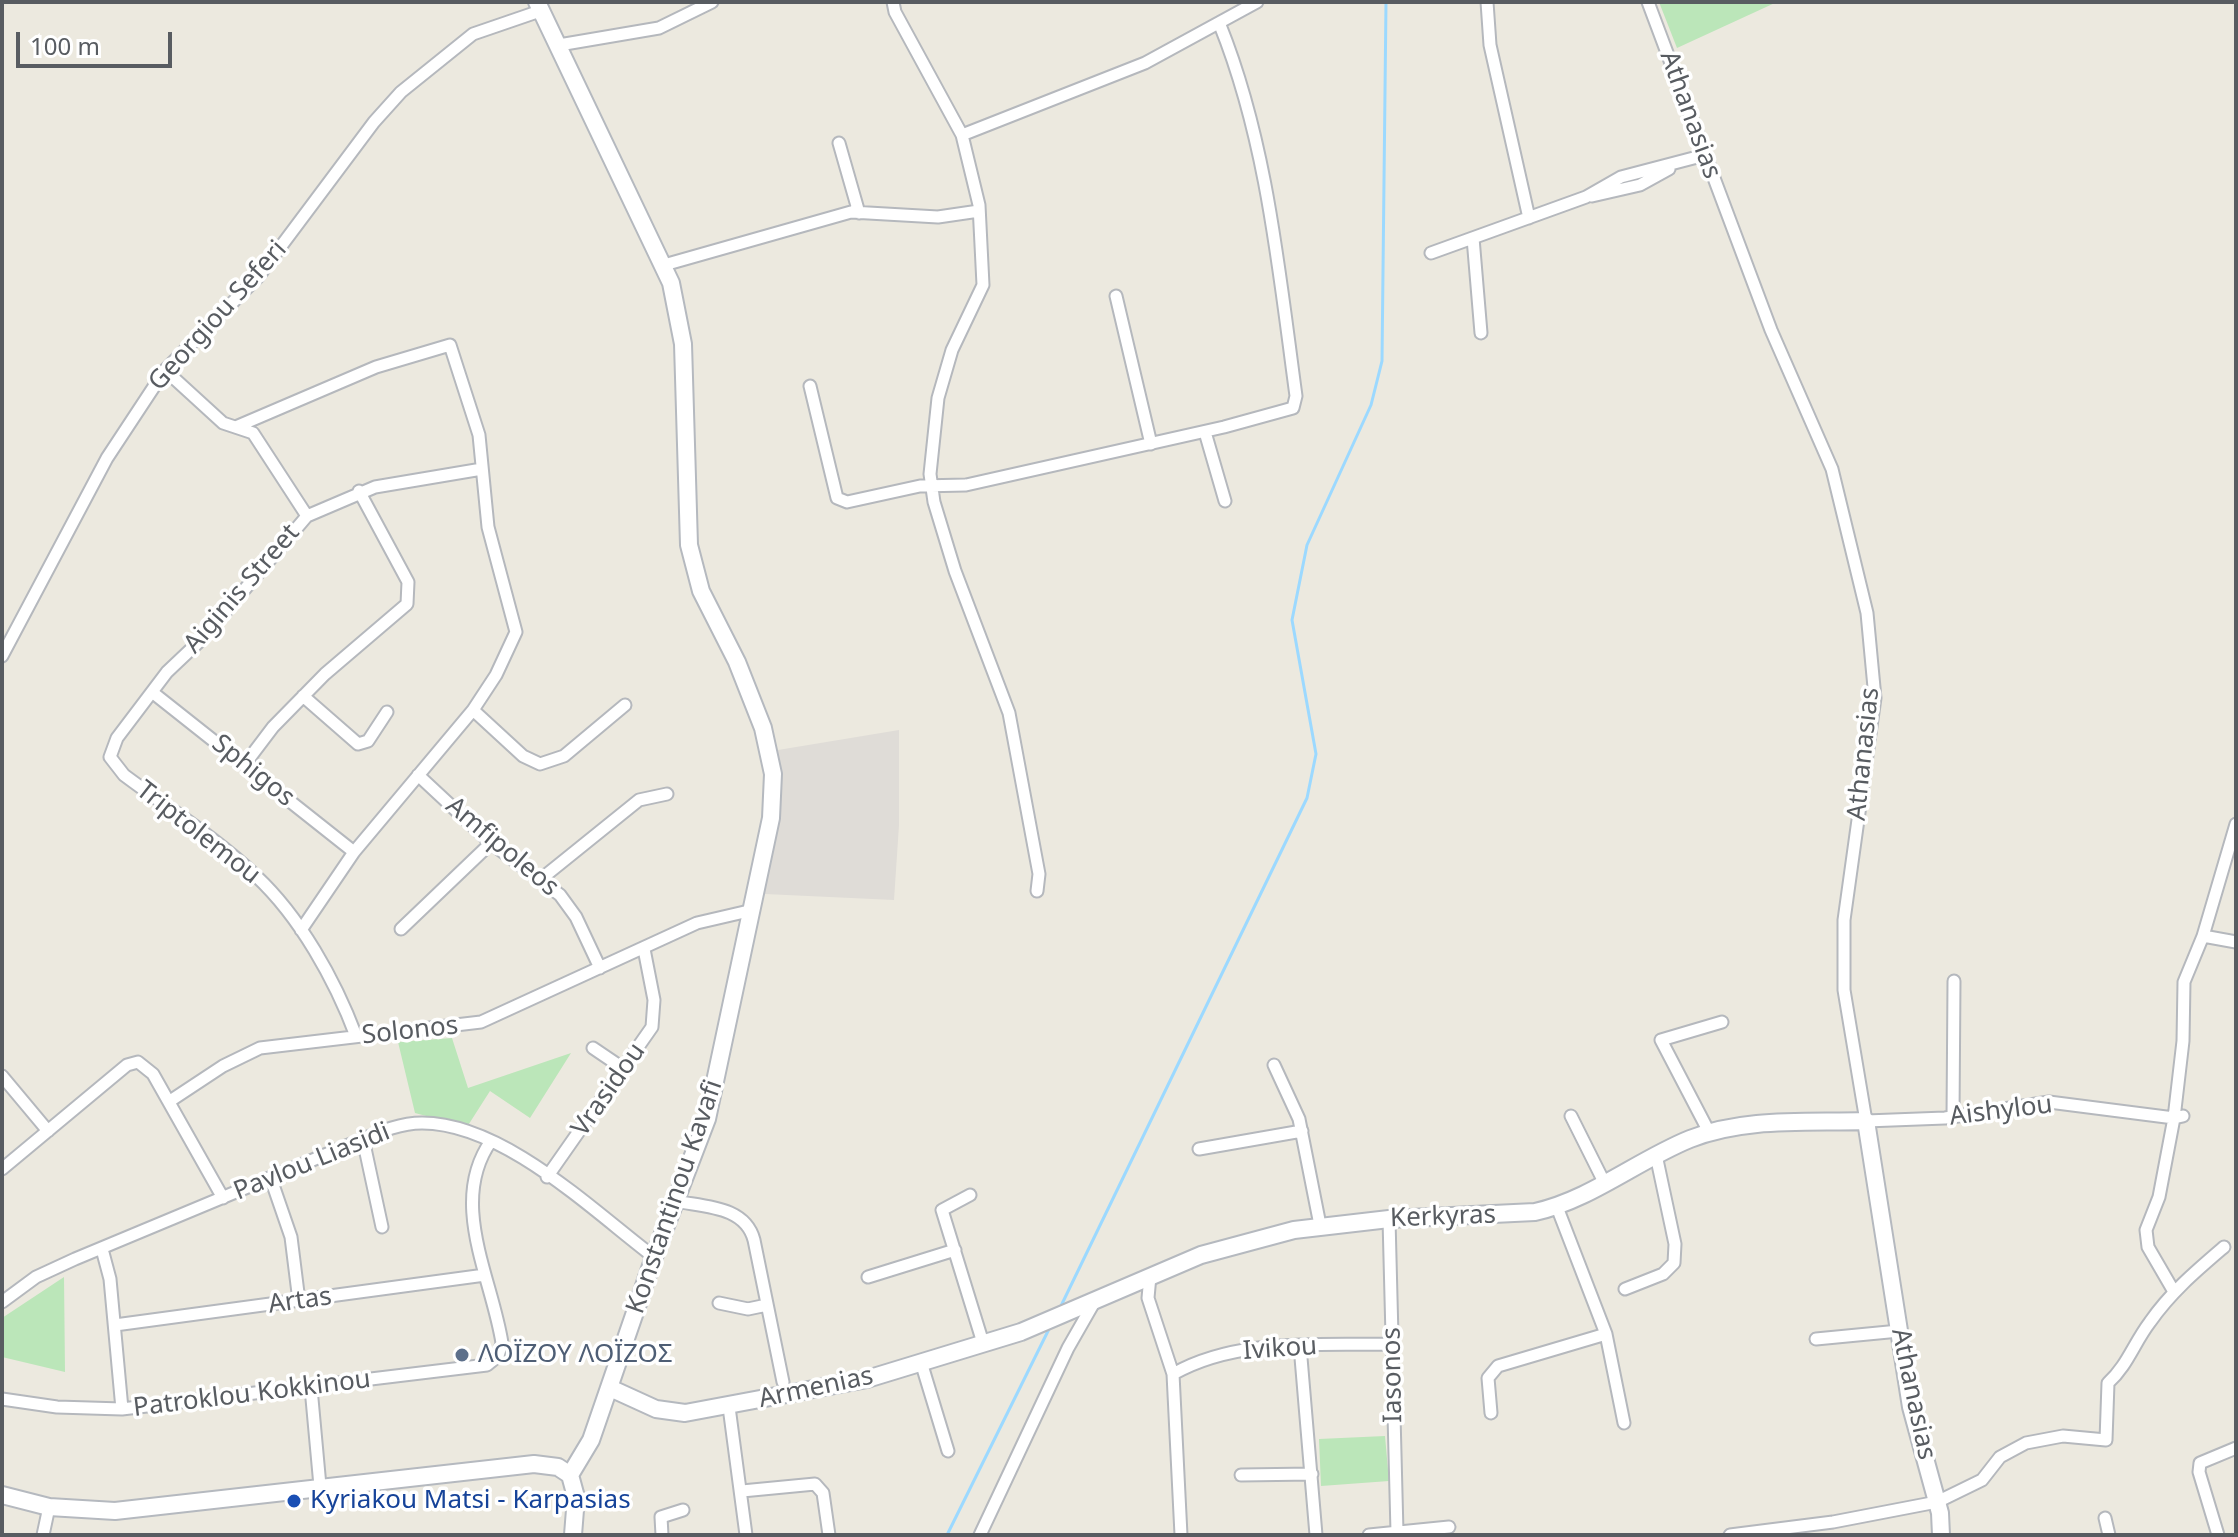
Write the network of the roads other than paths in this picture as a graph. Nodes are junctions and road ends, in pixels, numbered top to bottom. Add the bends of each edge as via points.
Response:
1 (712, 2) edge
2 (893, 2) edge
3 (1257, 2) edge
4 (1487, 2) edge
5 (1648, 2) edge
6 (539, 7) edge
7 (1220, 25) junction
8 (559, 45) junction
9 (962, 135) junction
10 (839, 143) dead end
11 (1705, 155) junction
12 (979, 211) junction
13 (859, 213) junction
14 (1529, 218) junction
15 (1473, 238) junction
16 (1431, 253) dead end
17 (664, 265) junction
18 (1116, 296) dead end
19 (1481, 333) dead end
20 (165, 370) junction
21 (810, 386) dead end
22 (238, 426) junction
23 (1205, 432) junction
24 (1151, 444) junction
25 (482, 469) junction
26 (932, 485) junction
27 (359, 491) junction
28 (1225, 501) dead end
29 (307, 516) junction
30 (2, 656) edge
31 (152, 692) junction
32 (303, 696) junction
33 (625, 705) dead end
34 (473, 710) junction
35 (387, 712) dead end
36 (110, 757) joint
37 (245, 764) junction
38 (418, 775) junction
39 (667, 794) dead end
40 (2236, 824) edge
41 (491, 843) junction
42 (354, 852) junction
43 (541, 879) junction
44 (1037, 891) dead end
45 (753, 910) junction
46 (401, 929) dead end
47 (301, 930) junction
48 (2203, 936) junction
49 (2236, 942) edge
50 (644, 949) junction
51 (600, 968) junction
52 (1954, 981) dead end
53 (1722, 1022) dead end
54 (356, 1036) junction
55 (593, 1048) dead end
56 (1274, 1065) dead end
57 (624, 1069) junction
58 (2, 1076) edge
59 (170, 1101) junction
60 (1571, 1116) dead end
61 (1953, 1117) junction
62 (2178, 1117) junction
63 (1866, 1121) junction
64 (48, 1131) junction
65 (1302, 1131) junction
66 (1709, 1132) junction
67 (363, 1139) junction
68 (491, 1141) junction
69 (1199, 1149) dead end
70 (1656, 1155) junction
71 (2, 1169) edge
72 (547, 1177) junction
73 (271, 1179) junction
74 (1604, 1182) junction
75 (970, 1195) dead end
76 (223, 1198) junction
77 (675, 1201) junction
78 (1557, 1207) junction
79 (1389, 1219) junction
80 (1320, 1225) junction
81 (382, 1227) dead end
82 (2224, 1247) dead end
83 (102, 1249) junction
84 (955, 1250) junction
85 (654, 1257) junction
86 (485, 1275) junction
87 (1150, 1276) junction
88 (868, 1277) dead end
89 (1625, 1289) dead end
90 (2173, 1290) junction
91 (299, 1301) junction
92 (1092, 1301) junction
93 (2, 1302) edge
94 (719, 1303) dead end
95 (767, 1305) junction
96 (115, 1325) junction
97 (1899, 1331) junction
98 (1021, 1332) joint
99 (1606, 1334) junction
100 (1816, 1339) dead end
101 (983, 1343) junction
102 (1392, 1344) junction
103 (1300, 1346) junction
104 (921, 1362) junction
105 (1173, 1374) junction
106 (783, 1382) dead end
107 (311, 1388) junction
108 (610, 1388) junction
109 (2, 1399) edge
110 (729, 1407) junction
111 (122, 1409) junction
112 (1491, 1413) dead end
113 (1624, 1423) dead end
114 (2236, 1448) edge
115 (948, 1451) dead end
116 (1312, 1474) junction
117 (570, 1475) junction
118 (1241, 1475) dead end
119 (320, 1486) junction
120 (742, 1491) junction
121 (2, 1495) edge
122 (1937, 1502) junction
123 (49, 1507) junction
124 (683, 1510) dead end
125 (2105, 1518) dead end
126 (1449, 1527) dead end
127 (1397, 1532) junction
128 (43, 1535) edge
129 (573, 1535) edge
130 (662, 1535) edge
131 (746, 1535) edge
132 (829, 1535) edge
133 (980, 1535) edge
134 (1181, 1535) edge
135 (1316, 1535) edge
136 (1369, 1535) edge
137 (1730, 1535) edge
138 (1941, 1535) edge
139 (2109, 1535) edge
140 (2218, 1535) edge

1 - 8 street via 659,28
2 - 9 street
3 - 7 street
4 - 14 street via 1490,45
5 - 11 street, Athanasias
6 - 8 street, Konstantinou Kavafi
6 - 20 street, Georgiou Seferi via 473,34 401,92 258,277
7 - 9 street via 1145,63
7 - 23 street via 1246,99 1274,238 1295,404 1281,414
8 - 17 street, Konstantinou Kavafi
9 - 12 street
10 - 13 street
11 - 14 street via 1621,177 1586,197
11 - 63 street, Athanasias via 1771,330 1832,469 1867,613 1875,698 1844,920 1844,990
12 - 13 street via 938,217
12 - 26 street via 983,285 952,350 938,398
13 - 17 street
14 - 15 street
15 - 16 street
15 - 19 street
17 - 45 street, Konstantinou Kavafi via 683,344 685,513 693,567 752,695 773,774 771,818
18 - 24 street
20 - 22 street via 223,423
20 - 30 street, Georgiou Seferi via 107,458
21 - 26 street via 839,502
22 - 25 street via 376,367 450,345 479,435
22 - 29 street via 260,442
23 - 24 street
23 - 28 street
24 - 26 street via 966,485
25 - 27 street, Aiginis Street
25 - 34 street via 488,527 516,632
26 - 44 street via 955,571 1009,713 1039,874
27 - 29 street, Aiginis Street
27 - 32 street via 408,582 409,599
29 - 31 street, Aiginis Street
31 - 36 street, Aiginis Street via 117,738
31 - 37 street, Sphigos
32 - 35 street via 358,744 368,741
32 - 37 street
33 - 34 street via 564,756 540,764 523,756
34 - 38 street
36 - 47 street, Triptolemou via 124,775 257,877
37 - 42 street, Sphigos
38 - 41 street, Amfipoleos
38 - 42 street
39 - 43 street via 639,800
40 - 48 street
41 - 43 street, Amfipoleos
41 - 46 street
42 - 47 street
43 - 51 street, Amfipoleos via 569,905
45 - 50 street, Solonos via 697,923
45 - 77 street, Konstantinou Kavafi via 707,1119
47 - 54 street, Triptolemou
48 - 49 street
48 - 62 street via 2184,982
50 - 51 street, Solonos
50 - 57 street, Vrasidou via 654,1018
51 - 54 street, Solonos via 481,1022
52 - 61 street
53 - 66 street via 1661,1040
54 - 59 street, Solonos via 260,1048
55 - 57 street
56 - 65 street
57 - 72 street, Vrasidou
58 - 64 street
59 - 64 street via 148,1068 132,1063
59 - 76 street
60 - 74 street
61 - 62 street, Aishylou via 2049,1102
61 - 63 street, Aishylou
62 - 90 street via 2146,1238
63 - 66 street, Kerkyras via 1748,1125
63 - 97 street, Athanasias
64 - 71 street
65 - 69 street
65 - 80 street
66 - 70 street, Kerkyras
67 - 68 street, Pavlou Liasidi via 424,1123 466,1130
67 - 73 street, Pavlou Liasidi
67 - 81 street
68 - 72 street, Pavlou Liasidi
68 - 86 street via 478,1165 472,1209
70 - 74 street, Kerkyras
70 - 89 street via 1675,1244 1674,1263 1663,1274
72 - 85 street, Pavlou Liasidi
73 - 76 street, Pavlou Liasidi
73 - 91 street via 291,1237
74 - 78 street, Kerkyras
75 - 84 street via 942,1210
76 - 83 street, Pavlou Liasidi
77 - 85 street, Konstantinou Kavafi
77 - 95 street via 735,1214 747,1222
78 - 79 street, Kerkyras via 1512,1215
78 - 99 street
79 - 80 street, Kerkyras
79 - 102 street, Iasonos
80 - 87 street, Kerkyras via 1201,1255
82 - 90 street
83 - 93 street, Pavlou Liasidi via 36,1277
83 - 96 street
84 - 88 street
84 - 101 street
85 - 108 street, Konstantinou Kavafi
86 - 91 street, Artas
86 - 107 street, Patroklou Kokkinou via 502,1343 498,1356 480,1366
87 - 92 street, Kerkyras
87 - 105 street via 1148,1298
90 - 122 street via 2108,1383 2106,1440 2063,1436 2026,1443 2000,1457 1982,1480
91 - 96 street, Artas
92 - 98 street, Kerkyras
92 - 133 street
94 - 95 street via 748,1309
95 - 106 street
96 - 111 street
97 - 100 street
97 - 122 street, Athanasias via 1911,1407
98 - 101 street, Armenias
99 - 112 street via 1498,1366 1488,1378
99 - 113 street
101 - 104 street, Armenias
102 - 103 street, Ivikou
102 - 127 street, Iasonos
103 - 105 street, Ivikou via 1223,1354
103 - 116 street
104 - 110 street, Armenias via 867,1379
104 - 115 street
105 - 134 street
107 - 111 street, Patroklou Kokkinou
107 - 119 street
108 - 110 street, Armenias via 670,1412
108 - 117 street, Konstantinou Kavafi via 591,1440
109 - 111 street, Patroklou Kokkinou
110 - 120 street
114 - 140 street via 2200,1463
116 - 118 street
116 - 135 street
117 - 119 street via 558,1467 534,1464
117 - 129 street via 576,1497
119 - 123 street via 115,1511
120 - 131 street
120 - 132 street via 815,1484 823,1493
121 - 123 street
122 - 137 street
122 - 138 street, Athanasias
123 - 128 street
124 - 130 street via 661,1517
125 - 139 street
126 - 127 street
127 - 136 street

